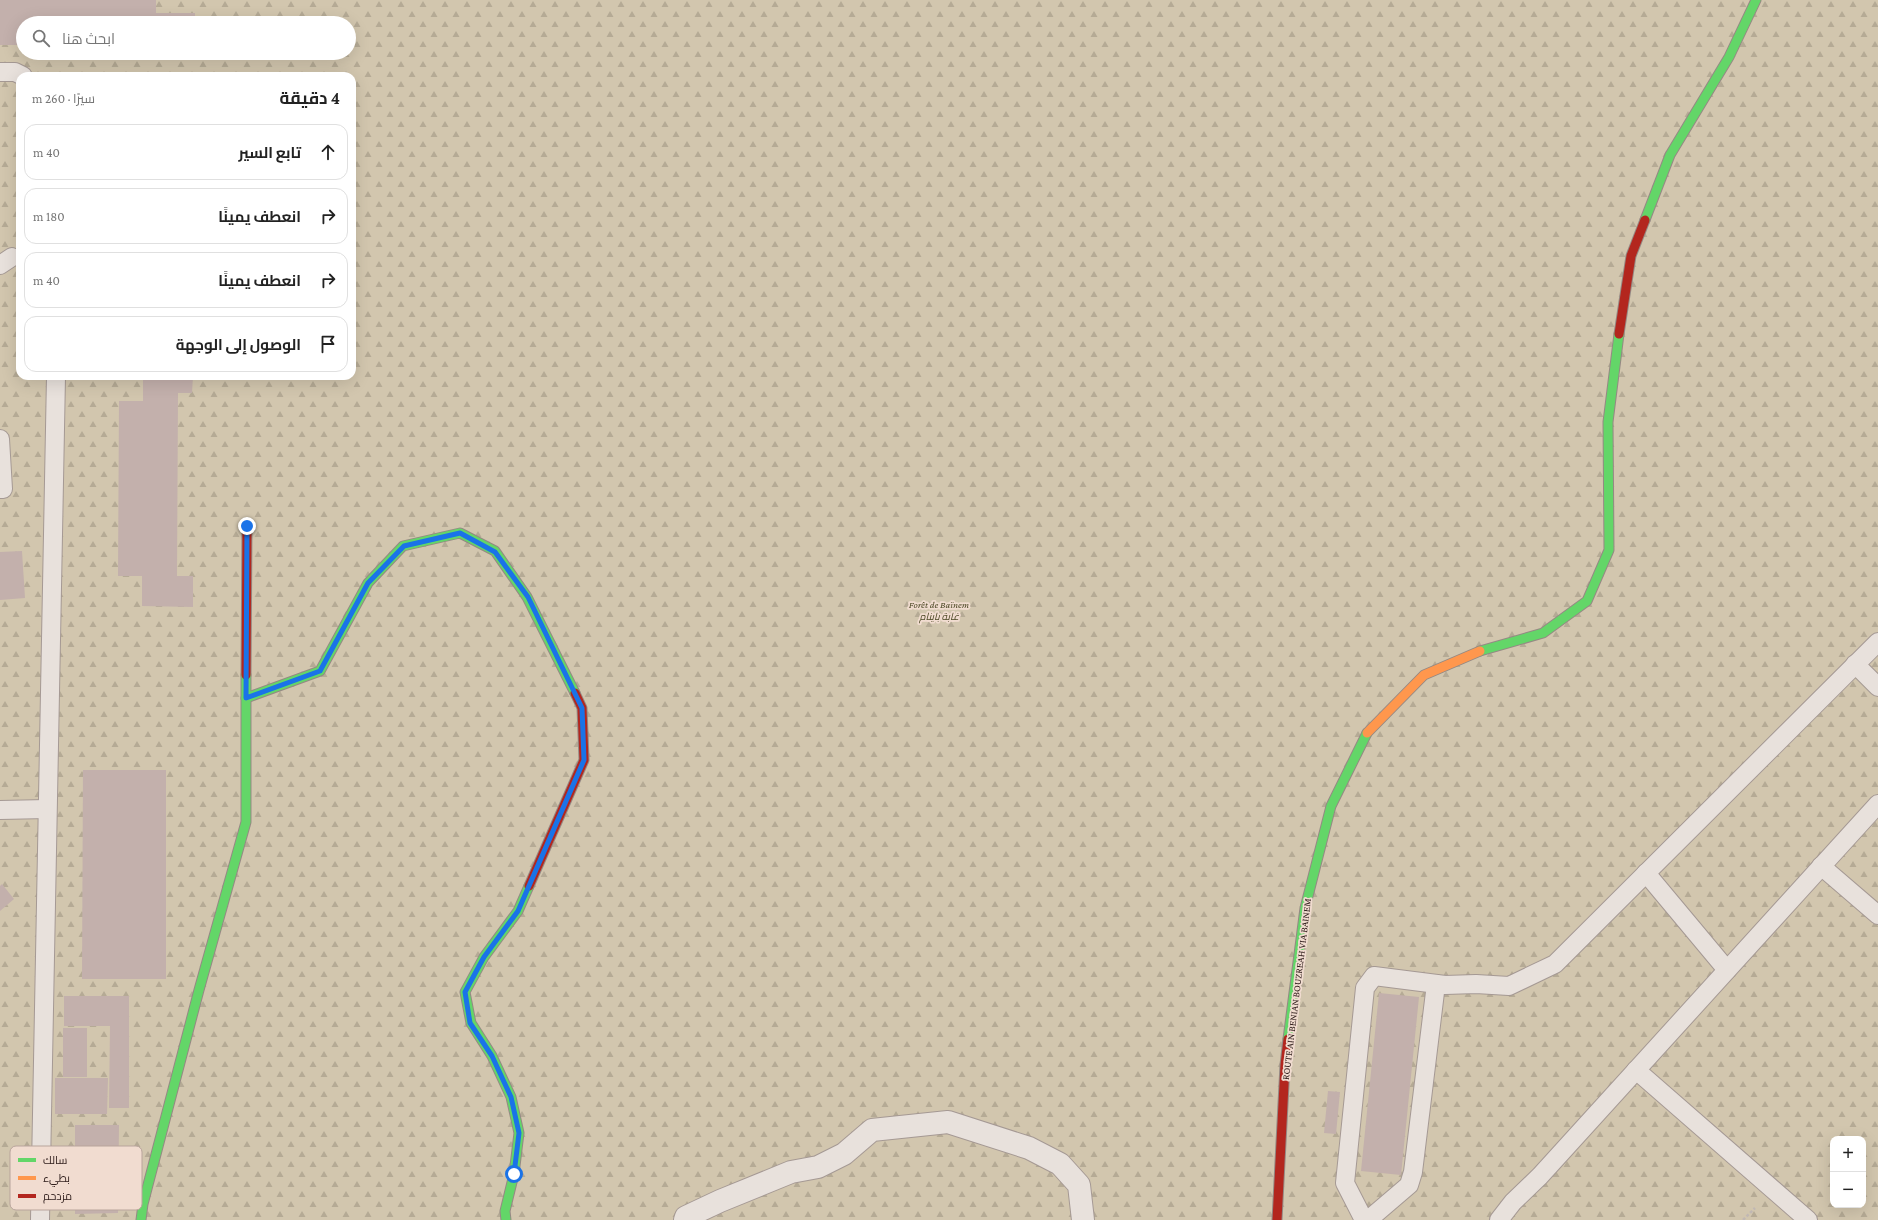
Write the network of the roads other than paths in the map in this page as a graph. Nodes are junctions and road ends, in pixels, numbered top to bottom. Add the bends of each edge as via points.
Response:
1 (1756, 0) edge
2 (0, 72) edge
3 (16, 72) edge
4 (56, 380) edge
5 (0, 438) edge
6 (0, 489) edge
7 (247, 526) dead end
8 (1878, 642) edge
9 (1856, 664) junction
10 (1878, 687) edge
11 (246, 698) junction
12 (1878, 804) edge
13 (48, 809) junction
14 (0, 810) edge
15 (1821, 866) junction
16 (1646, 873) junction
17 (1878, 915) edge
18 (1727, 970) junction
19 (1436, 984) junction
20 (1636, 1070) junction
21 (41, 1146) edge
22 (40, 1210) edge
23 (40, 1220) edge
24 (141, 1220) edge
25 (506, 1220) edge
26 (684, 1220) edge
27 (1083, 1220) edge
28 (1276, 1220) edge
29 (1364, 1220) edge
30 (1368, 1220) edge
31 (1499, 1220) edge
32 (1808, 1220) edge

1 - 28 street, ROUTE AIN BENIAN BOUZREAH VIA BAINEM via 1729,57 1670,155 1631,256 1608,422 1609,550 1587,601 1543,633 1479,651 1424,675 1367,733 1331,806 1305,908 1285,1065
2 - 3 lane
4 - 13 lane
5 - 6 lane via 3,489
7 - 11 street
8 - 9 lane
9 - 10 lane
9 - 16 lane
11 - 24 street via 246,822 199,990
11 - 25 street via 320,671 368,583 404,546 460,533 495,552 528,597 582,708 584,760 518,911 484,957 465,992 470,1023 492,1056 511,1097 519,1133 514,1174 505,1211
12 - 15 lane
13 - 14 lane
13 - 21 lane
15 - 17 lane
15 - 18 lane
16 - 18 lane
16 - 19 lane via 1555,964 1509,986
18 - 20 lane
19 - 29 lane via 1374,976 1365,988 1345,1183
19 - 30 lane via 1413,1172 1409,1185
20 - 31 lane
20 - 32 lane
22 - 23 lane
26 - 27 street via 720,1201 791,1172 818,1167 844,1154 872,1130 948,1122 1029,1148 1060,1164 1079,1185

